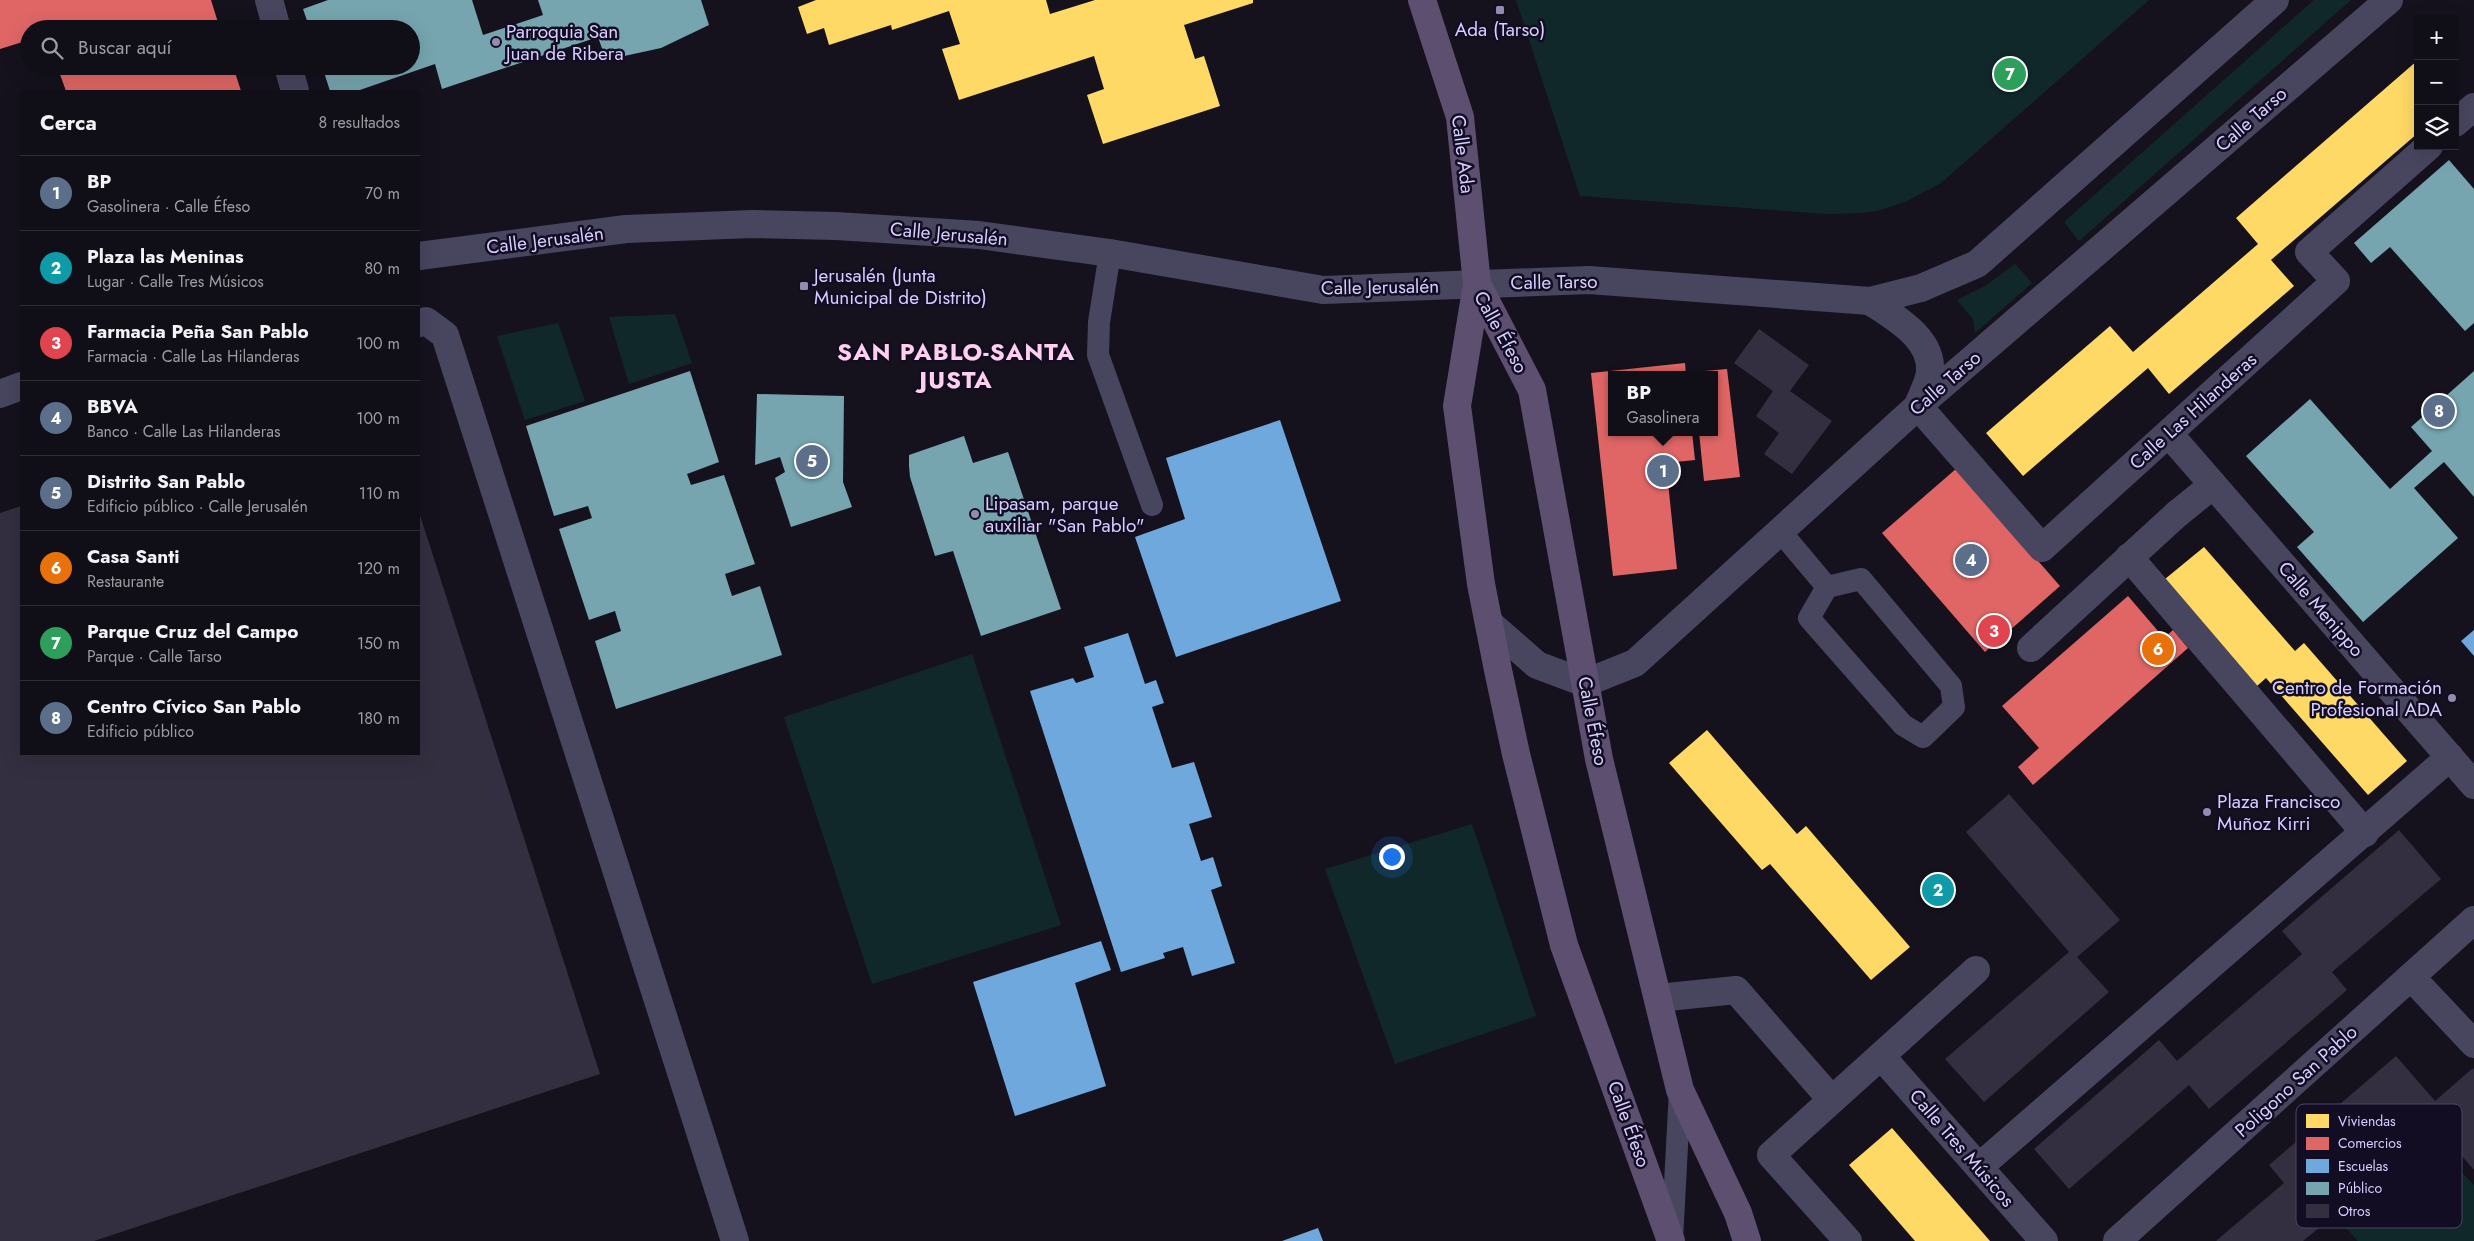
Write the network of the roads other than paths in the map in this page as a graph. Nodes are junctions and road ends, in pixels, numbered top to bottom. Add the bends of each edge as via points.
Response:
1 (269, 0) edge
2 (1422, 0) edge
3 (2275, 0) edge
4 (2389, 0) edge
5 (275, 20) edge
6 (291, 75) edge
7 (295, 90) edge
8 (2474, 107) edge
9 (2459, 120) edge
10 (2424, 150) edge
11 (1110, 253) junction
12 (420, 256) edge
13 (1477, 284) junction
14 (1870, 301) junction
15 (420, 322) edge
16 (20, 386) edge
17 (0, 394) edge
18 (1918, 406) junction
19 (2169, 434) junction
20 (2212, 485) junction
21 (1152, 504) dead end
22 (1780, 531) junction
23 (2129, 557) junction
24 (1827, 587) junction
25 (1489, 623) junction
26 (2031, 648) dead end
27 (1585, 684) junction
28 (2450, 757) junction
29 (2474, 785) edge
30 (2365, 833) junction
31 (2474, 920) edge
32 (1976, 970) dead end
33 (2411, 977) junction
34 (1658, 998) junction
35 (2474, 1044) edge
36 (1880, 1056) junction
37 (1680, 1090) junction
38 (1832, 1099) junction
39 (1979, 1167) junction
40 (735, 1241) edge
41 (1672, 1241) edge
42 (1747, 1241) edge
43 (1848, 1241) edge
44 (2044, 1241) edge
45 (2117, 1241) edge

1 - 5 street
2 - 13 main road, Calle Ada via 1460,117
3 - 14 street, Calle Tarso via 1977,264 1921,288
4 - 18 street, Calle Tarso
6 - 7 street
8 - 9 street
10 - 19 street, Calle Las Hilanderas via 2309,252 2336,281
11 - 12 street, Calle Jerusalén via 979,234 752,224 626,229
11 - 13 street, Calle Jerusalén via 1323,290
11 - 21 lane via 1099,322 1098,355
13 - 14 street, Calle Tarso via 1589,280
13 - 25 main road, Calle Éfeso via 1457,406
13 - 27 main road, Calle Éfeso via 1532,390
14 - 18 street via 1908,328 1924,345 1930,372
15 - 40 street via 426,321 445,335
16 - 17 street
18 - 19 street, Calle Las Hilanderas via 2042,548
18 - 22 street, Calle Tarso
19 - 20 street, Calle Menippo
20 - 23 street
20 - 28 street, Calle Menippo
22 - 24 lane
22 - 27 street, Calle Tarso via 1635,663
23 - 26 street
23 - 30 street
24 - 24 lane via 1861,579 1951,686 1954,707 1923,737 1903,725 1809,618
25 - 27 street via 1537,666
25 - 41 main road, Calle Éfeso via 1518,762 1564,945
27 - 34 main road, Calle Éfeso via 1599,759
28 - 29 street, Calle Menippo
28 - 30 street
30 - 39 street
31 - 33 street, Poligono San Pablo
32 - 36 street
33 - 35 street
33 - 45 street, Poligono San Pablo
34 - 37 main road, Calle Éfeso
34 - 38 street via 1736,990
36 - 38 street
36 - 39 street, Calle Tres Músicos
37 - 41 lane
37 - 42 main road, Calle Éfeso via 1738,1213
38 - 43 street via 1771,1154
39 - 44 street, Calle Tres Músicos

